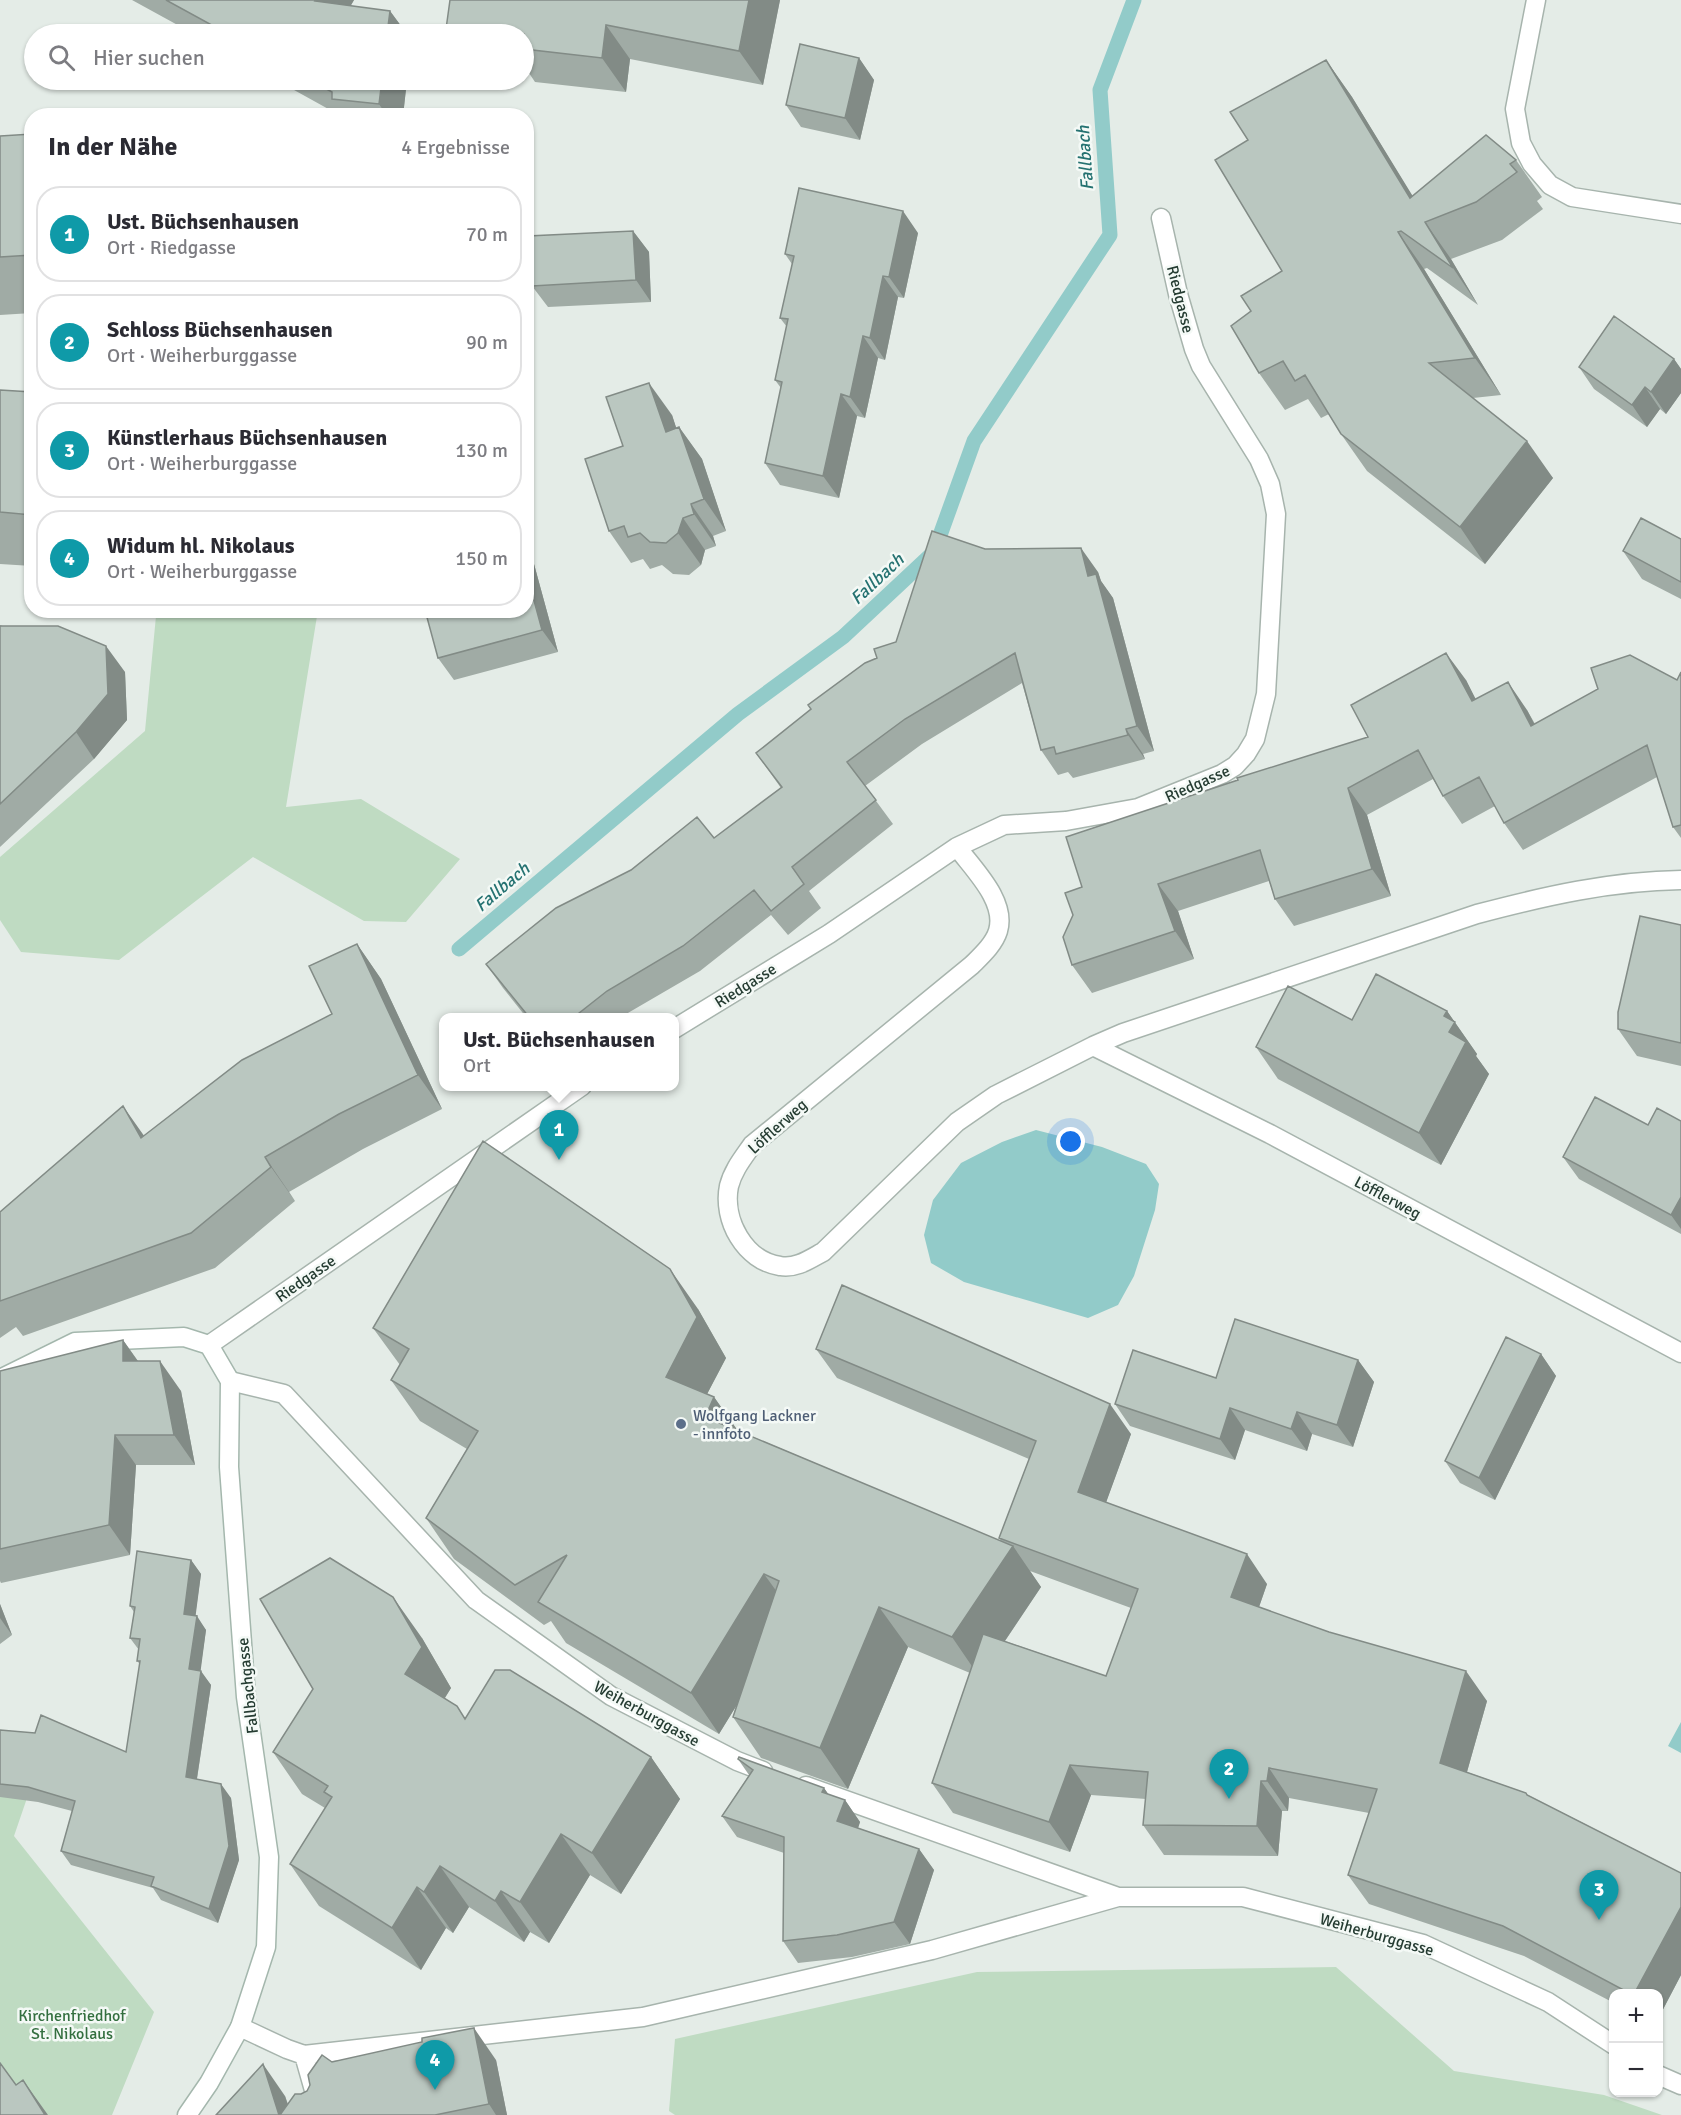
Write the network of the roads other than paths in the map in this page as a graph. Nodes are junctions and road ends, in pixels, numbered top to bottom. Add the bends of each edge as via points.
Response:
1 (1536, 0) edge
2 (1681, 214) edge
3 (1161, 218) dead end
4 (957, 847) junction
5 (1681, 880) edge
6 (679, 1027) edge
7 (1093, 1046) junction
8 (575, 1091) edge
9 (209, 1345) junction
10 (1681, 1353) edge
11 (0, 1379) edge
12 (230, 1381) junction
13 (1118, 1897) junction
14 (240, 2027) junction
15 (1610, 2043) edge
16 (304, 2055) junction
17 (1663, 2077) edge
18 (1681, 2085) edge
19 (187, 2115) edge
20 (321, 2115) edge

1 - 2 street via 1515,109 1521,143 1532,164 1550,185 1572,197
3 - 4 street, Riedgasse via 1194,349 1259,459 1276,513 1266,694 1255,739 1235,766 1222,774 1138,807 1066,821 1004,825
4 - 6 street, Riedgasse via 829,934
4 - 7 street, Löfflerweg via 990,893 1000,918 998,932 972,965 752,1145 729,1186 729,1208 744,1246 760,1261 782,1267 804,1263 823,1252 957,1122 996,1095
5 - 7 street, Löfflerweg via 1596,886 1477,914 1161,1019
7 - 10 street, Löfflerweg via 1270,1134
8 - 9 street, Riedgasse
9 - 11 street via 184,1337 75,1342
9 - 12 street
12 - 13 street, Weiherburggasse via 285,1394 476,1600 611,1696 736,1761
12 - 14 street, Fallbachgasse via 230,1467 246,1697 269,1857 266,1947
13 - 15 street, Weiherburggasse via 1243,1897 1423,1944 1548,2002
13 - 16 street, Weiherburggasse via 932,1950 643,2017
14 - 16 street, Weiherburggasse
14 - 19 street, Fallbachgasse
16 - 20 street
17 - 18 street

